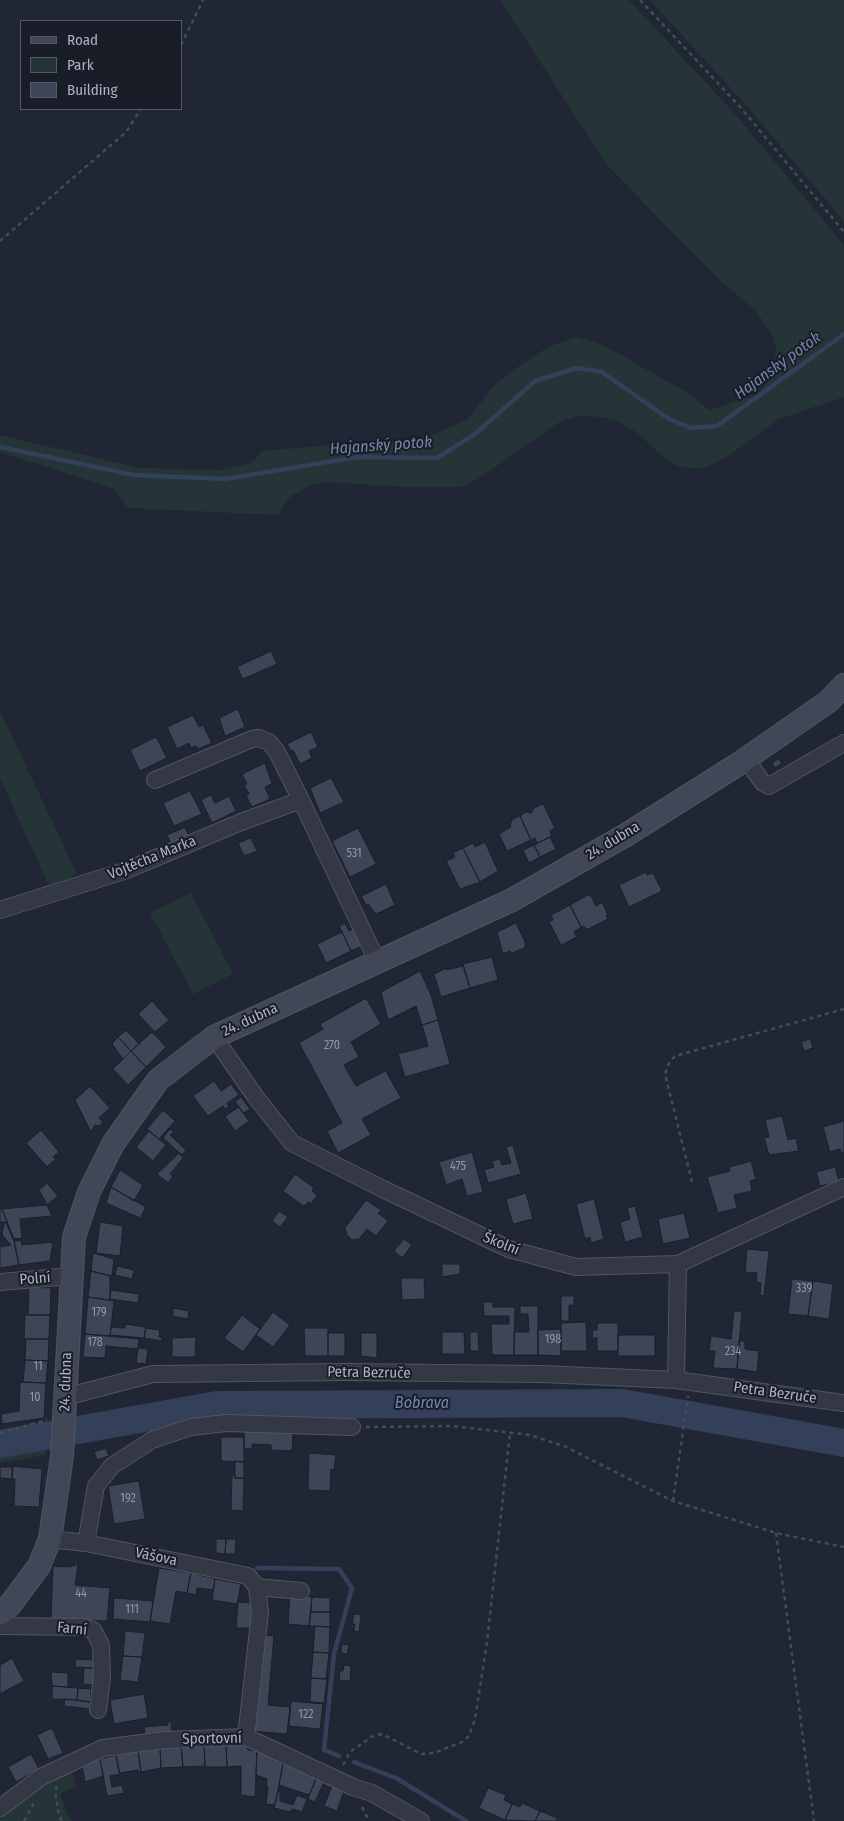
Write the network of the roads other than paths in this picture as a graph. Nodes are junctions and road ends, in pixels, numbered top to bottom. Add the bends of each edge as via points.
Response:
1 (844, 685) edge
2 (844, 743) edge
3 (746, 759) junction
4 (155, 780) dead end
5 (301, 800) junction
6 (0, 910) edge
7 (377, 961) junction
8 (214, 1037) junction
9 (844, 1187) edge
10 (678, 1264) junction
11 (71, 1276) junction
12 (0, 1282) edge
13 (676, 1380) junction
14 (844, 1403) edge
15 (65, 1410) junction
16 (352, 1427) road end
17 (50, 1539) junction
18 (86, 1543) junction
19 (257, 1587) junction
20 (301, 1591) dead end
21 (0, 1614) edge
22 (0, 1626) edge
23 (98, 1710) dead end
24 (246, 1737) junction
25 (0, 1808) edge
26 (421, 1821) edge

1 - 3 main road, 24. dubna via 829,701
2 - 3 street via 769,786 763,783
3 - 7 main road, 24. dubna via 512,900
4 - 5 street via 259,738 269,742 277,752
5 - 6 street, Vojtěcha Marka via 127,870
5 - 7 street
7 - 8 main road, 24. dubna
8 - 10 street, Školní via 254,1096 292,1143 383,1190 509,1249 576,1267
8 - 11 main road, 24. dubna via 158,1080 113,1144 90,1192 74,1237
9 - 10 street, Školní
10 - 13 street
11 - 12 street, Polní
11 - 15 main road, 24. dubna
13 - 14 street, Petra Bezruče
13 - 15 street, Petra Bezruče via 542,1374 153,1374
15 - 17 main road, 24. dubna
16 - 18 street via 226,1423 191,1428 152,1440 112,1466 96,1486
17 - 18 street, Vášova
17 - 21 main road, 24. dubna via 39,1566
18 - 19 street, Vášova via 248,1576
19 - 20 street, Vášova
19 - 24 street via 260,1613
22 - 23 street, Farní via 93,1630 101,1645 102,1678
24 - 25 street, Sportovní via 165,1740 103,1748 41,1777
24 - 26 street, Sportovní via 353,1788 372,1793

